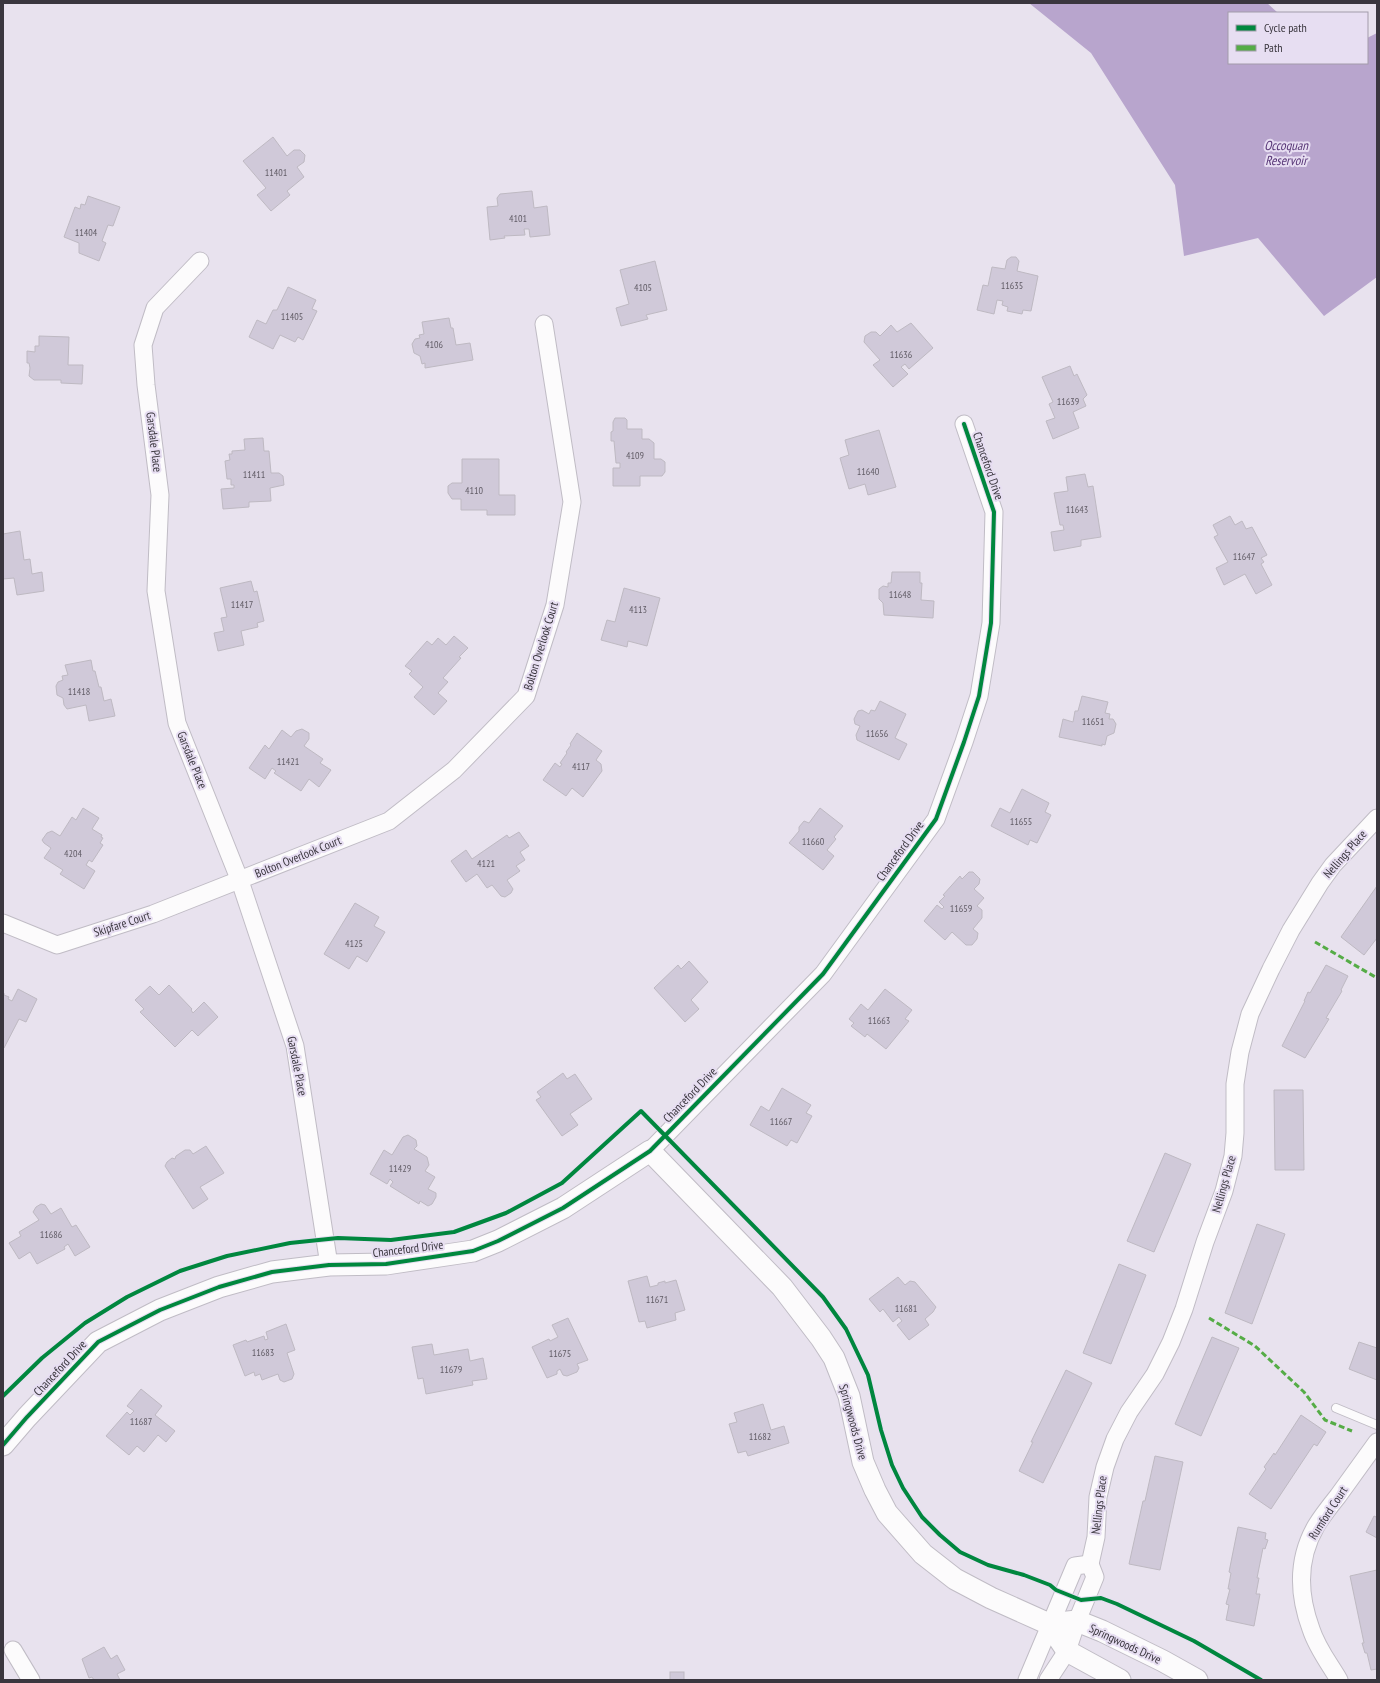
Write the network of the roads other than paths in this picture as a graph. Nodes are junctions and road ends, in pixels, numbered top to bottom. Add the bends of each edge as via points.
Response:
1 (200, 262) dead end
2 (544, 324) dead end
3 (964, 424) dead end
4 (1377, 818) edge
5 (240, 881) junction
6 (3, 924) edge
7 (650, 1151) junction
8 (329, 1265) junction
9 (1336, 1408) dead end
10 (1377, 1425) edge
11 (1377, 1442) edge
12 (3, 1445) edge
13 (1090, 1564) junction
14 (1077, 1621) junction
15 (1049, 1624) junction
16 (13, 1650) dead end
17 (1067, 1651) junction
18 (31, 1680) edge
19 (1027, 1680) edge
20 (1048, 1680) edge
21 (1120, 1680) edge
22 (1197, 1680) edge
23 (1339, 1680) edge

1 - 5 street, Garsdale Place via 155,308 144,345 146,385 160,495 156,591 177,722
2 - 5 street, Bolton Overlook Court via 572,502 555,605 526,696 454,770 389,821
3 - 7 street, Chanceford Drive via 994,512 991,623 979,696 936,819 823,974
4 - 13 street, Nellings Place via 1332,865 1320,883 1291,930 1250,1014 1240,1052 1233,1156 1224,1190 1171,1342 1154,1374 1128,1412 1115,1439 1098,1497 1096,1537
5 - 6 street, Skipfare Court via 153,914 57,945
5 - 8 street, Garsdale Place via 295,1046
7 - 8 street, Chanceford Drive via 564,1208 473,1251 386,1264
7 - 15 street, Springwoods Drive via 782,1287 821,1338 834,1358 849,1396 863,1462 887,1513 924,1554 955,1579
8 - 12 street, Chanceford Drive via 272,1272 219,1287 160,1310 98,1342
9 - 10 lane
11 - 23 street, Rumford Court via 1316,1526 1307,1545 1302,1565 1303,1603 1311,1630 1322,1655
13 - 14 street, Nellings Place via 1095,1577
13 - 15 street via 1075,1566
14 - 15 street, Springwoods Drive
14 - 17 street, Nellings Place
14 - 22 street, Springwoods Drive via 1149,1654
15 - 17 street
15 - 19 street
16 - 18 street
17 - 20 street, Nellings Place
17 - 21 street

